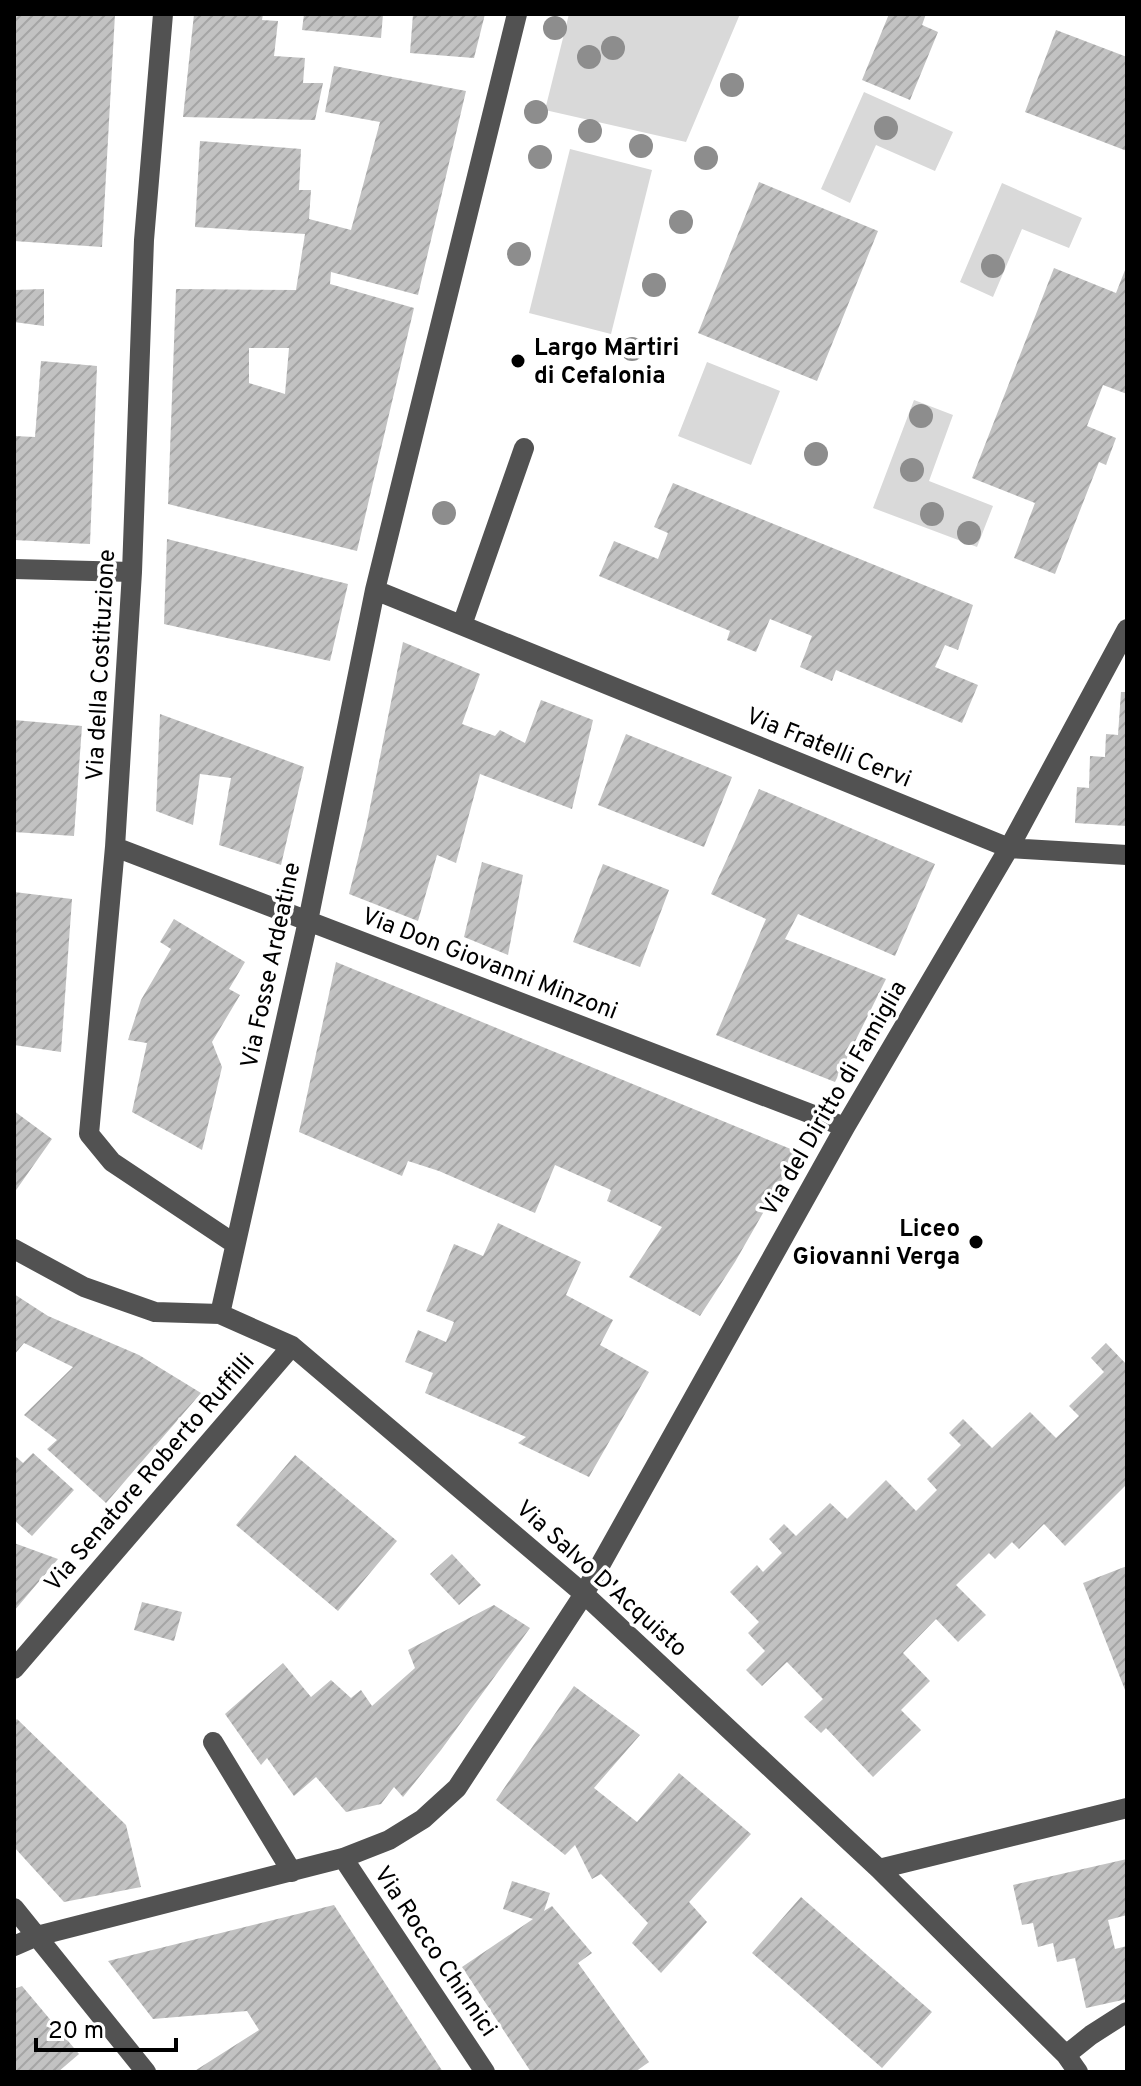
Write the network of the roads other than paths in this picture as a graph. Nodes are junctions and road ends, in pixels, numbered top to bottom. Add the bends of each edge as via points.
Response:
1 (163, 14) edge
2 (517, 14) edge
3 (524, 448) dead end
4 (14, 569) edge
5 (132, 572) junction
6 (375, 590) junction
7 (462, 625) junction
8 (1127, 629) edge
9 (115, 847) junction
10 (1009, 848) junction
11 (1127, 855) edge
12 (308, 921) junction
13 (845, 1127) junction
14 (235, 1244) junction
15 (14, 1249) edge
16 (220, 1314) junction
17 (292, 1346) junction
18 (584, 1594) junction
19 (14, 1669) edge
20 (213, 1742) dead end
21 (1127, 1808) edge
22 (343, 1858) junction
23 (879, 1869) junction
24 (292, 1872) junction
25 (14, 1908) edge
26 (37, 1936) junction
27 (14, 1946) edge
28 (1127, 2012) edge
29 (1072, 2064) edge
30 (146, 2072) edge
31 (485, 2072) edge

1 - 5 street, Via della Costituzione via 144,240
2 - 6 street, Via Fosse Ardeatine
3 - 7 street
4 - 5 street
5 - 9 street, Via della Costituzione
6 - 7 street, Via Fratelli Cervi
6 - 12 street, Via Fosse Ardeatine
7 - 10 street, Via Fratelli Cervi
8 - 10 street, Via del Diritto di Famiglia
9 - 12 street, Via Don Giovanni Minzoni
9 - 14 street, Via della Costituzione via 89,1134 112,1162
10 - 11 street, Via Fratelli Cervi
10 - 13 street, Via del Diritto di Famiglia
12 - 13 street, Via Don Giovanni Minzoni
12 - 14 street, Via Fosse Ardeatine
13 - 18 street, Via del Diritto di Famiglia
14 - 16 street, Via Fosse Ardeatine
15 - 16 street, Via Salvo D'Acquisto via 84,1287 155,1312
16 - 17 street, Via Salvo D'Acquisto
17 - 18 street, Via Salvo D'Acquisto
17 - 19 street, Via Senatore Roberto Ruffilli
18 - 22 street, Via del Diritto di Famiglia via 457,1788 389,1840
18 - 23 street, Via Salvo D'Acquisto
20 - 24 street
21 - 23 street
22 - 24 street, Via del Diritto di Famiglia
22 - 31 street, Via Rocco Chinnici
23 - 29 street, Via Salvo D'Acquisto
24 - 26 street, Via del Diritto di Famiglia
25 - 26 street
26 - 27 street, Via del Diritto di Famiglia
26 - 30 street
28 - 29 street

